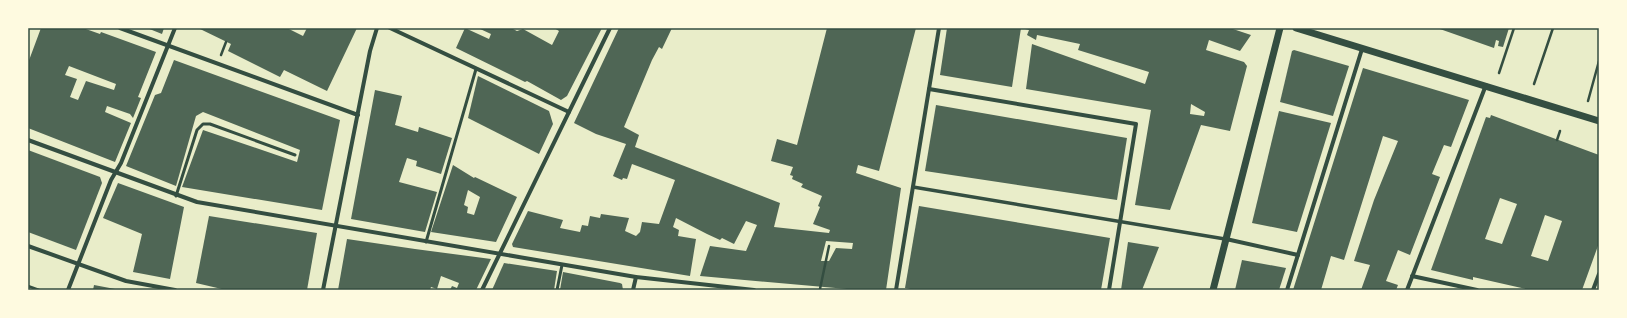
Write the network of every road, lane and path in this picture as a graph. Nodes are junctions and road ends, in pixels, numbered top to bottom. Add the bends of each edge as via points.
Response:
1 (120, 28) edge
2 (175, 28) edge
3 (377, 28) edge
4 (390, 28) edge
5 (610, 28) edge
6 (939, 28) edge
7 (1280, 28) edge
8 (1296, 28) edge
9 (1514, 28) edge
10 (1553, 28) edge
11 (226, 42) dead end
12 (168, 45) junction
13 (1362, 49) junction
14 (220, 56) dead end
15 (1599, 61) edge
16 (1598, 67) edge
17 (476, 68) junction
18 (1499, 73) dead end
19 (1534, 84) dead end
20 (1486, 85) junction
21 (929, 89) junction
22 (1588, 101) dead end
23 (569, 112) junction
24 (358, 115) junction
25 (1599, 121) edge
26 (1560, 131) dead end
27 (28, 140) edge
28 (1557, 140) dead end
29 (295, 155) dead end
30 (116, 172) junction
31 (913, 187) junction
32 (176, 196) junction
33 (1121, 222) junction
34 (335, 227) junction
35 (1225, 239) junction
36 (426, 242) junction
37 (28, 246) edge
38 (829, 246) dead end
39 (500, 253) junction
40 (1298, 255) junction
41 (77, 265) junction
42 (562, 265) junction
43 (1599, 274) edge
44 (1412, 276) junction
45 (636, 277) junction
46 (28, 286) edge
47 (698, 288) edge
48 (820, 289) dead end
49 (39, 290) edge
50 (68, 290) edge
51 (175, 290) edge
52 (323, 290) edge
53 (482, 290) edge
54 (557, 290) edge
55 (633, 290) edge
56 (754, 290) edge
57 (896, 290) edge
58 (1110, 290) edge
59 (1213, 290) edge
60 (1287, 290) edge
61 (1407, 290) edge
62 (1477, 290) edge
63 (1593, 290) edge

1 - 12 street
2 - 12 street
3 - 24 street
4 - 17 street
5 - 23 street
6 - 21 street
7 - 35 street
8 - 13 street
9 - 18 path
10 - 19 path
11 - 14 path
12 - 24 street
12 - 30 street
13 - 20 street
13 - 40 street
15 - 16 path
16 - 22 path
17 - 23 street
17 - 36 lane
20 - 25 street
20 - 44 street
21 - 31 street
21 - 33 street via 1136,124
23 - 39 street
24 - 34 street
26 - 28 path
27 - 30 street
29 - 32 lane via 210,124 203,124 197,130
30 - 32 street
30 - 41 street
31 - 33 street
31 - 57 street
32 - 34 street
33 - 35 street
33 - 58 street
34 - 36 street
34 - 52 street
35 - 40 street
35 - 59 street
36 - 39 street
37 - 41 street
38 - 48 path
39 - 42 street
39 - 53 street
40 - 60 street
41 - 50 street
41 - 51 street via 136,284
42 - 45 street
42 - 54 lane
43 - 63 street
44 - 61 street
44 - 62 street
45 - 47 street
45 - 55 street
46 - 49 path
47 - 56 street

